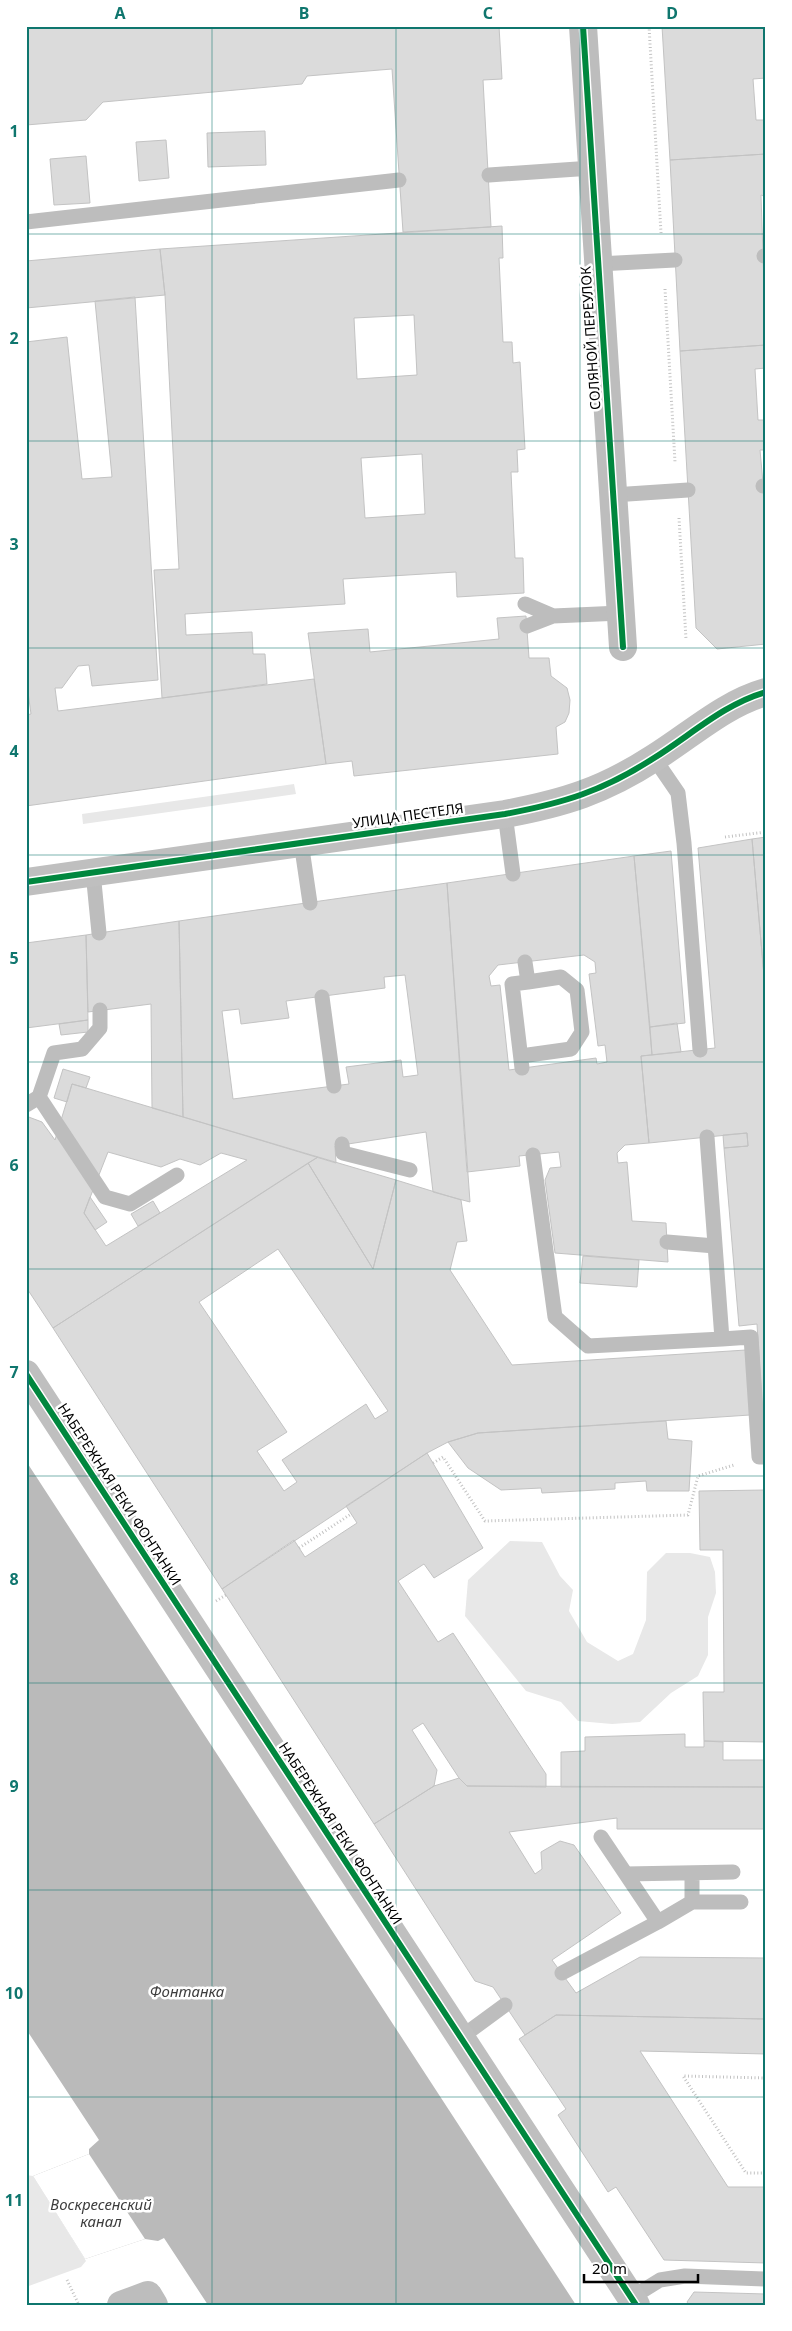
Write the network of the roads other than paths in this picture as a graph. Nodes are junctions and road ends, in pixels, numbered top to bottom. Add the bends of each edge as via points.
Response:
1 (582, 26) edge
2 (592, 168) junction
3 (489, 175) dead end
4 (399, 180) dead end
5 (26, 222) edge
6 (669, 260) road end
7 (598, 264) junction
8 (683, 490) road end
9 (613, 495) junction
10 (525, 604) dead end
11 (621, 613) junction
12 (552, 616) junction
13 (527, 626) dead end
14 (623, 648) dead end
15 (766, 692) edge
16 (654, 758) junction
17 (505, 814) junction
18 (301, 842) junction
19 (93, 872) junction
20 (513, 874) dead end
21 (26, 882) edge
22 (310, 903) dead end
23 (99, 933) dead end
24 (525, 962) dead end
25 (528, 982) junction
26 (322, 997) dead end
27 (100, 1010) dead end
28 (700, 1050) dead end
29 (334, 1086) dead end
30 (32, 1101) edge
31 (707, 1137) dead end
32 (342, 1144) dead end
33 (533, 1154) dead end
34 (410, 1170) dead end
35 (177, 1175) dead end
36 (667, 1242) dead end
37 (715, 1246) junction
38 (722, 1339) junction
39 (26, 1374) edge
40 (762, 1457) edge
41 (601, 1838) dead end
42 (733, 1872) dead end
43 (692, 1873) junction
44 (626, 1874) junction
45 (692, 1902) junction
46 (741, 1902) dead end
47 (658, 1922) junction
48 (562, 1973) dead end
49 (505, 2005) dead end
50 (460, 2038) junction
51 (766, 2278) edge
52 (151, 2300) edge
53 (634, 2301) edge
54 (121, 2305) edge

1 - 2 street, СОЛЯНОЙ ПЕРЕУЛОК
2 - 3 lane
2 - 7 street, СОЛЯНОЙ ПЕРЕУЛОК
4 - 5 lane
6 - 7 lane
7 - 9 street, СОЛЯНОЙ ПЕРЕУЛОК
8 - 9 lane
9 - 11 street, СОЛЯНОЙ ПЕРЕУЛОК
10 - 12 lane
11 - 12 lane
11 - 14 street, СОЛЯНОЙ ПЕРЕУЛОК
12 - 13 lane
15 - 16 main road, УЛИЦА ПЕСТЕЛЯ via 723,710
16 - 17 main road, УЛИЦА ПЕСТЕЛЯ via 601,788 555,804
16 - 28 lane via 678,793
17 - 18 main road, УЛИЦА ПЕСТЕЛЯ
17 - 20 lane
18 - 19 main road, УЛИЦА ПЕСТЕЛЯ
18 - 22 lane
19 - 21 main road, УЛИЦА ПЕСТЕЛЯ
19 - 23 lane
24 - 25 lane
25 - 25 lane via 512,984 522,1062 571,1050 582,1032 577,990 562,978
26 - 29 lane
27 - 30 lane via 100,1028 82,1050 54,1053
30 - 35 lane via 105,1197 130,1204
31 - 37 lane
32 - 34 lane via 342,1153
33 - 38 lane via 548,1234 555,1317 588,1346
36 - 37 lane
37 - 38 lane
38 - 40 lane via 751,1337
39 - 50 main road, НАБЕРЕЖНАЯ РЕКИ ФОНТАНКИ
41 - 44 lane
42 - 43 lane
43 - 44 lane
43 - 45 lane
44 - 47 lane
45 - 46 lane
45 - 47 lane
47 - 48 lane
49 - 50 lane
50 - 53 main road, НАБЕРЕЖНАЯ РЕКИ ФОНТАНКИ
51 - 53 lane via 685,2276 660,2280
52 - 54 street

